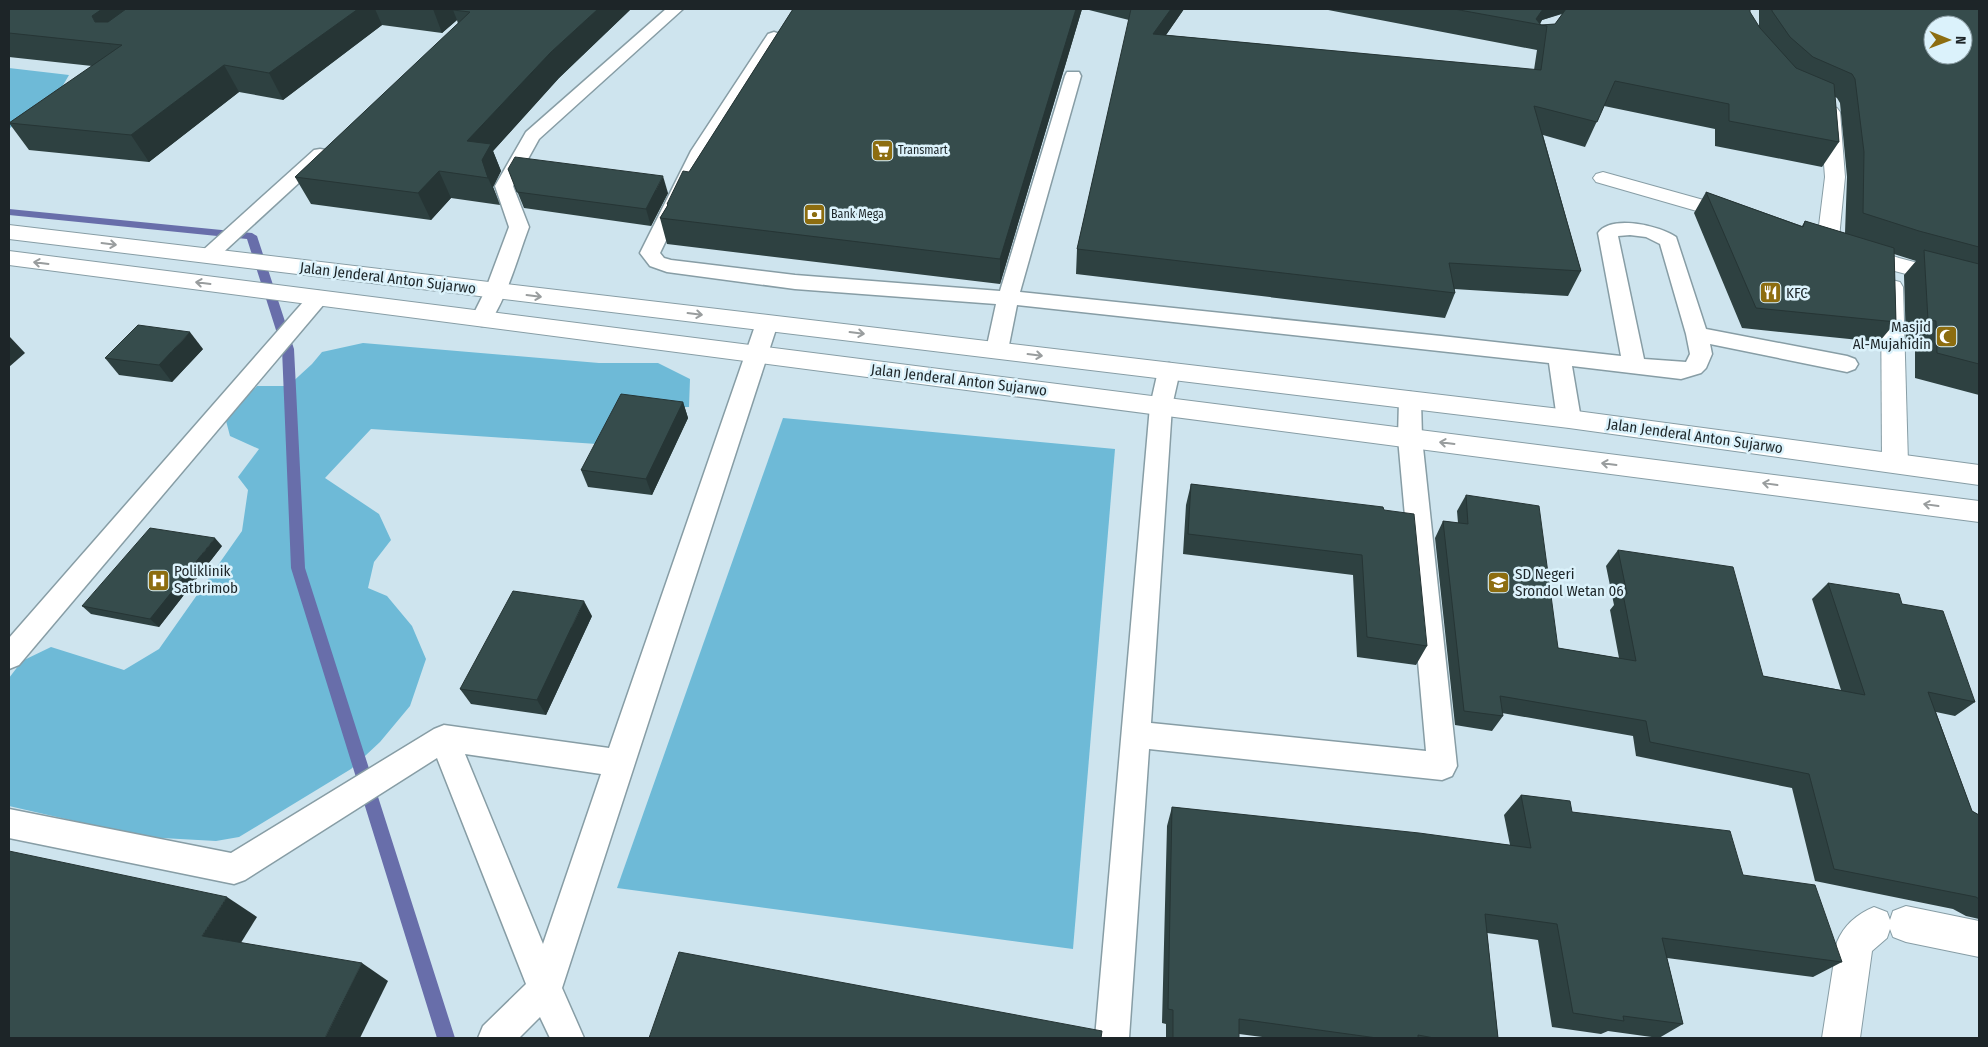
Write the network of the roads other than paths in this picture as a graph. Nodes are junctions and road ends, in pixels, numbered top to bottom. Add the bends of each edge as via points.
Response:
1 (676, 9) edge
2 (774, 37) edge
3 (1073, 76) dead end
4 (1817, 98) edge
5 (333, 143) edge
6 (1603, 178) dead end
7 (1753, 221) edge
8 (9, 232) edge
9 (210, 256) junction
10 (9, 258) edge
11 (1891, 263) junction
12 (319, 269) junction
13 (1979, 286) edge
14 (495, 291) junction
15 (299, 295) junction
16 (1010, 298) junction
17 (482, 319) junction
18 (767, 323) junction
19 (1697, 334) junction
20 (997, 350) junction
21 (756, 354) junction
22 (1559, 356) junction
23 (1847, 364) dead end
24 (1634, 366) junction
25 (1169, 371) junction
26 (1410, 400) junction
27 (1162, 406) junction
28 (1569, 419) junction
29 (1410, 438) junction
30 (1728, 440) junction
31 (1895, 464) junction
32 (1979, 475) edge
33 (1741, 480) junction
34 (1979, 512) edge
35 (9, 656) edge
36 (1136, 735) junction
37 (444, 738) junction
38 (619, 763) junction
39 (9, 824) edge
40 (1979, 939) edge
41 (545, 989) junction
42 (495, 1038) edge
43 (567, 1038) edge
44 (1112, 1038) edge
45 (1841, 1038) edge

1 - 14 lane via 532,136 504,186 519,227
2 - 16 lane via 700,151 650,253 657,262 667,266 795,282
3 - 16 lane
4 - 11 main road via 1829,104 1830,108 1835,177 1818,240
5 - 9 lane
6 - 7 main road
8 -> 9 main road, Jalan Jenderal Anton Sujarwo
9 - 12 main road, Jalan Jenderal Anton Sujarwo
15 -> 10 main road, Jalan Jenderal Anton Sujarwo
11 - 13 main road
11 - 31 main road
12 - 14 main road, Jalan Jenderal Anton Sujarwo
12 - 15 main road
14 - 17 lane
14 -> 18 main road, Jalan Jenderal Anton Sujarwo
15 - 17 main road, Jalan Jenderal Anton Sujarwo
15 - 35 lane via 291,330
16 - 20 lane
16 - 22 lane
17 - 21 main road, Jalan Jenderal Anton Sujarwo
18 -> 20 main road, Jalan Jenderal Anton Sujarwo
18 - 21 lane
19 - 23 lane
19 - 24 lane via 1701,354 1694,368 1681,371
19 - 24 lane via 1669,241 1660,234 1613,230 1608,233
20 -> 25 main road, Jalan Jenderal Anton Sujarwo
21 - 27 main road, Jalan Jenderal Anton Sujarwo
21 - 38 lane
22 - 24 lane
22 - 28 lane
25 - 26 main road, Jalan Jenderal Anton Sujarwo
25 - 27 lane
26 - 28 main road, Jalan Jenderal Anton Sujarwo
26 - 29 lane
27 - 29 main road, Jalan Jenderal Anton Sujarwo
27 - 36 lane
28 - 30 main road, Jalan Jenderal Anton Sujarwo
33 -> 29 main road, Jalan Jenderal Anton Sujarwo
29 - 36 lane via 1442,766
30 - 31 main road, Jalan Jenderal Anton Sujarwo
30 - 33 main road
31 - 32 main road, Jalan Jenderal Anton Sujarwo
34 -> 33 main road, Jalan Jenderal Anton Sujarwo
36 - 44 lane
37 - 38 lane
37 - 39 lane via 234,869
37 - 41 lane
38 - 41 lane
40 - 45 main road via 1890,924 1855,942
41 - 42 lane
41 - 43 lane

